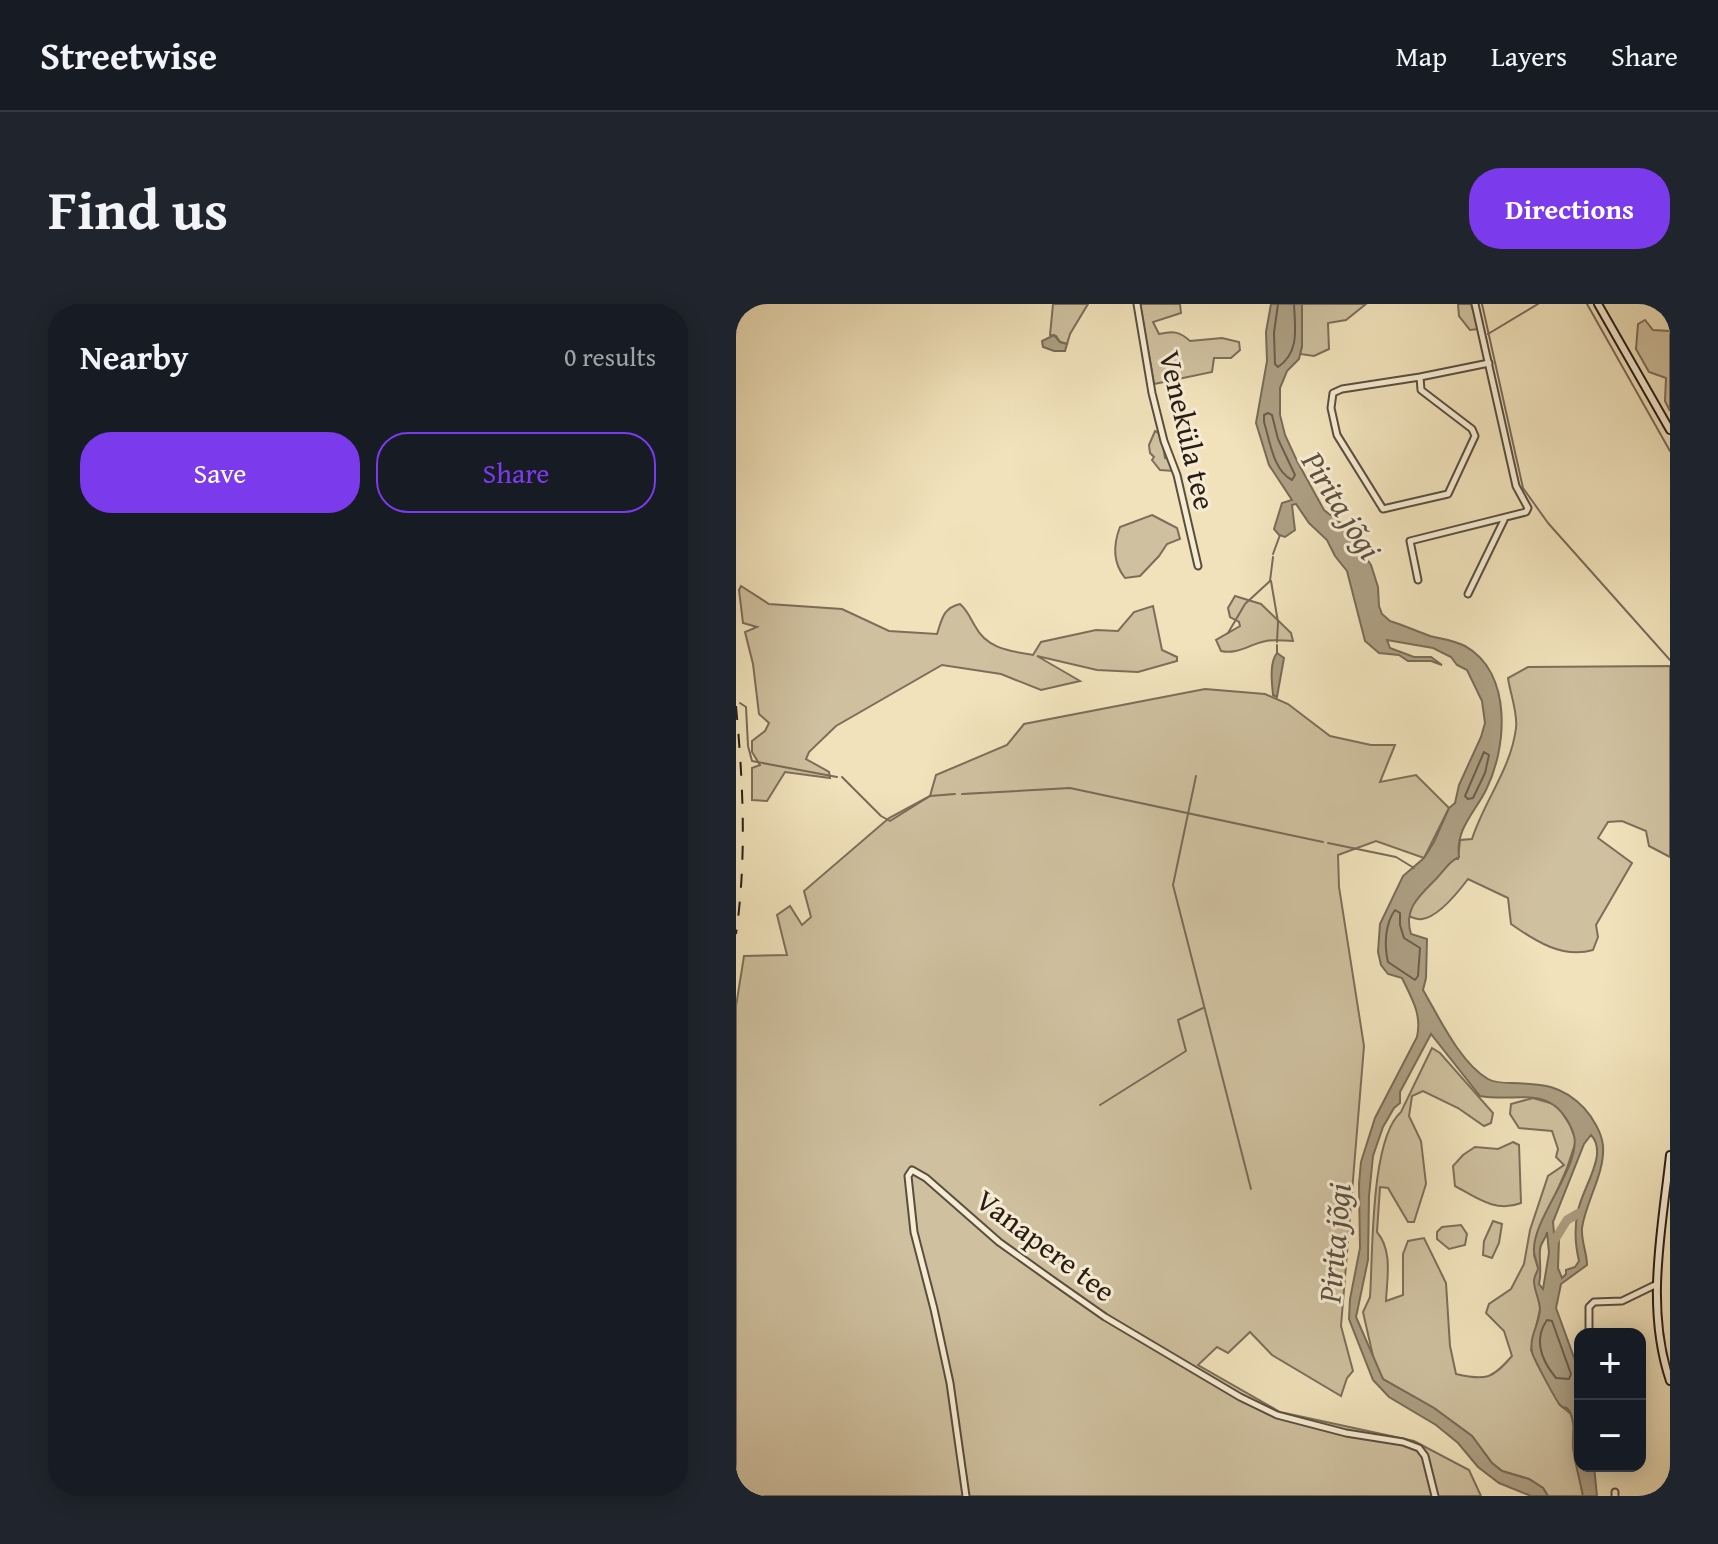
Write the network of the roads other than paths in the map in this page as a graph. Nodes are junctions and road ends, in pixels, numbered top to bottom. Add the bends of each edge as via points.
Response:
1 (1137, 304) edge
2 (1475, 304) edge
3 (1599, 306) edge
4 (1489, 363) junction
5 (1420, 377) junction
6 (1670, 430) edge
7 (1505, 519) junction
8 (1198, 566) dead end
9 (1418, 580) dead end
10 (1468, 594) dead end
11 (1670, 1155) edge
12 (1657, 1284) junction
13 (1589, 1328) edge
14 (1670, 1381) edge
15 (966, 1496) edge
16 (1435, 1496) edge

1 - 8 street, Veneküla tee via 1152,393
2 - 4 street
3 - 6 street
4 - 5 street
4 - 7 street via 1516,486 1528,508
5 - 5 street via 1336,390 1332,396 1337,435 1383,509 1448,494 1475,436 1421,390
7 - 9 street via 1410,541
7 - 10 street
11 - 12 street
12 - 13 street via 1622,1301 1594,1302
12 - 14 street via 1657,1327
15 - 16 street, Vanapere tee via 950,1383 914,1232 908,1176 912,1170 999,1242 1105,1317 1240,1397 1277,1415 1419,1448

